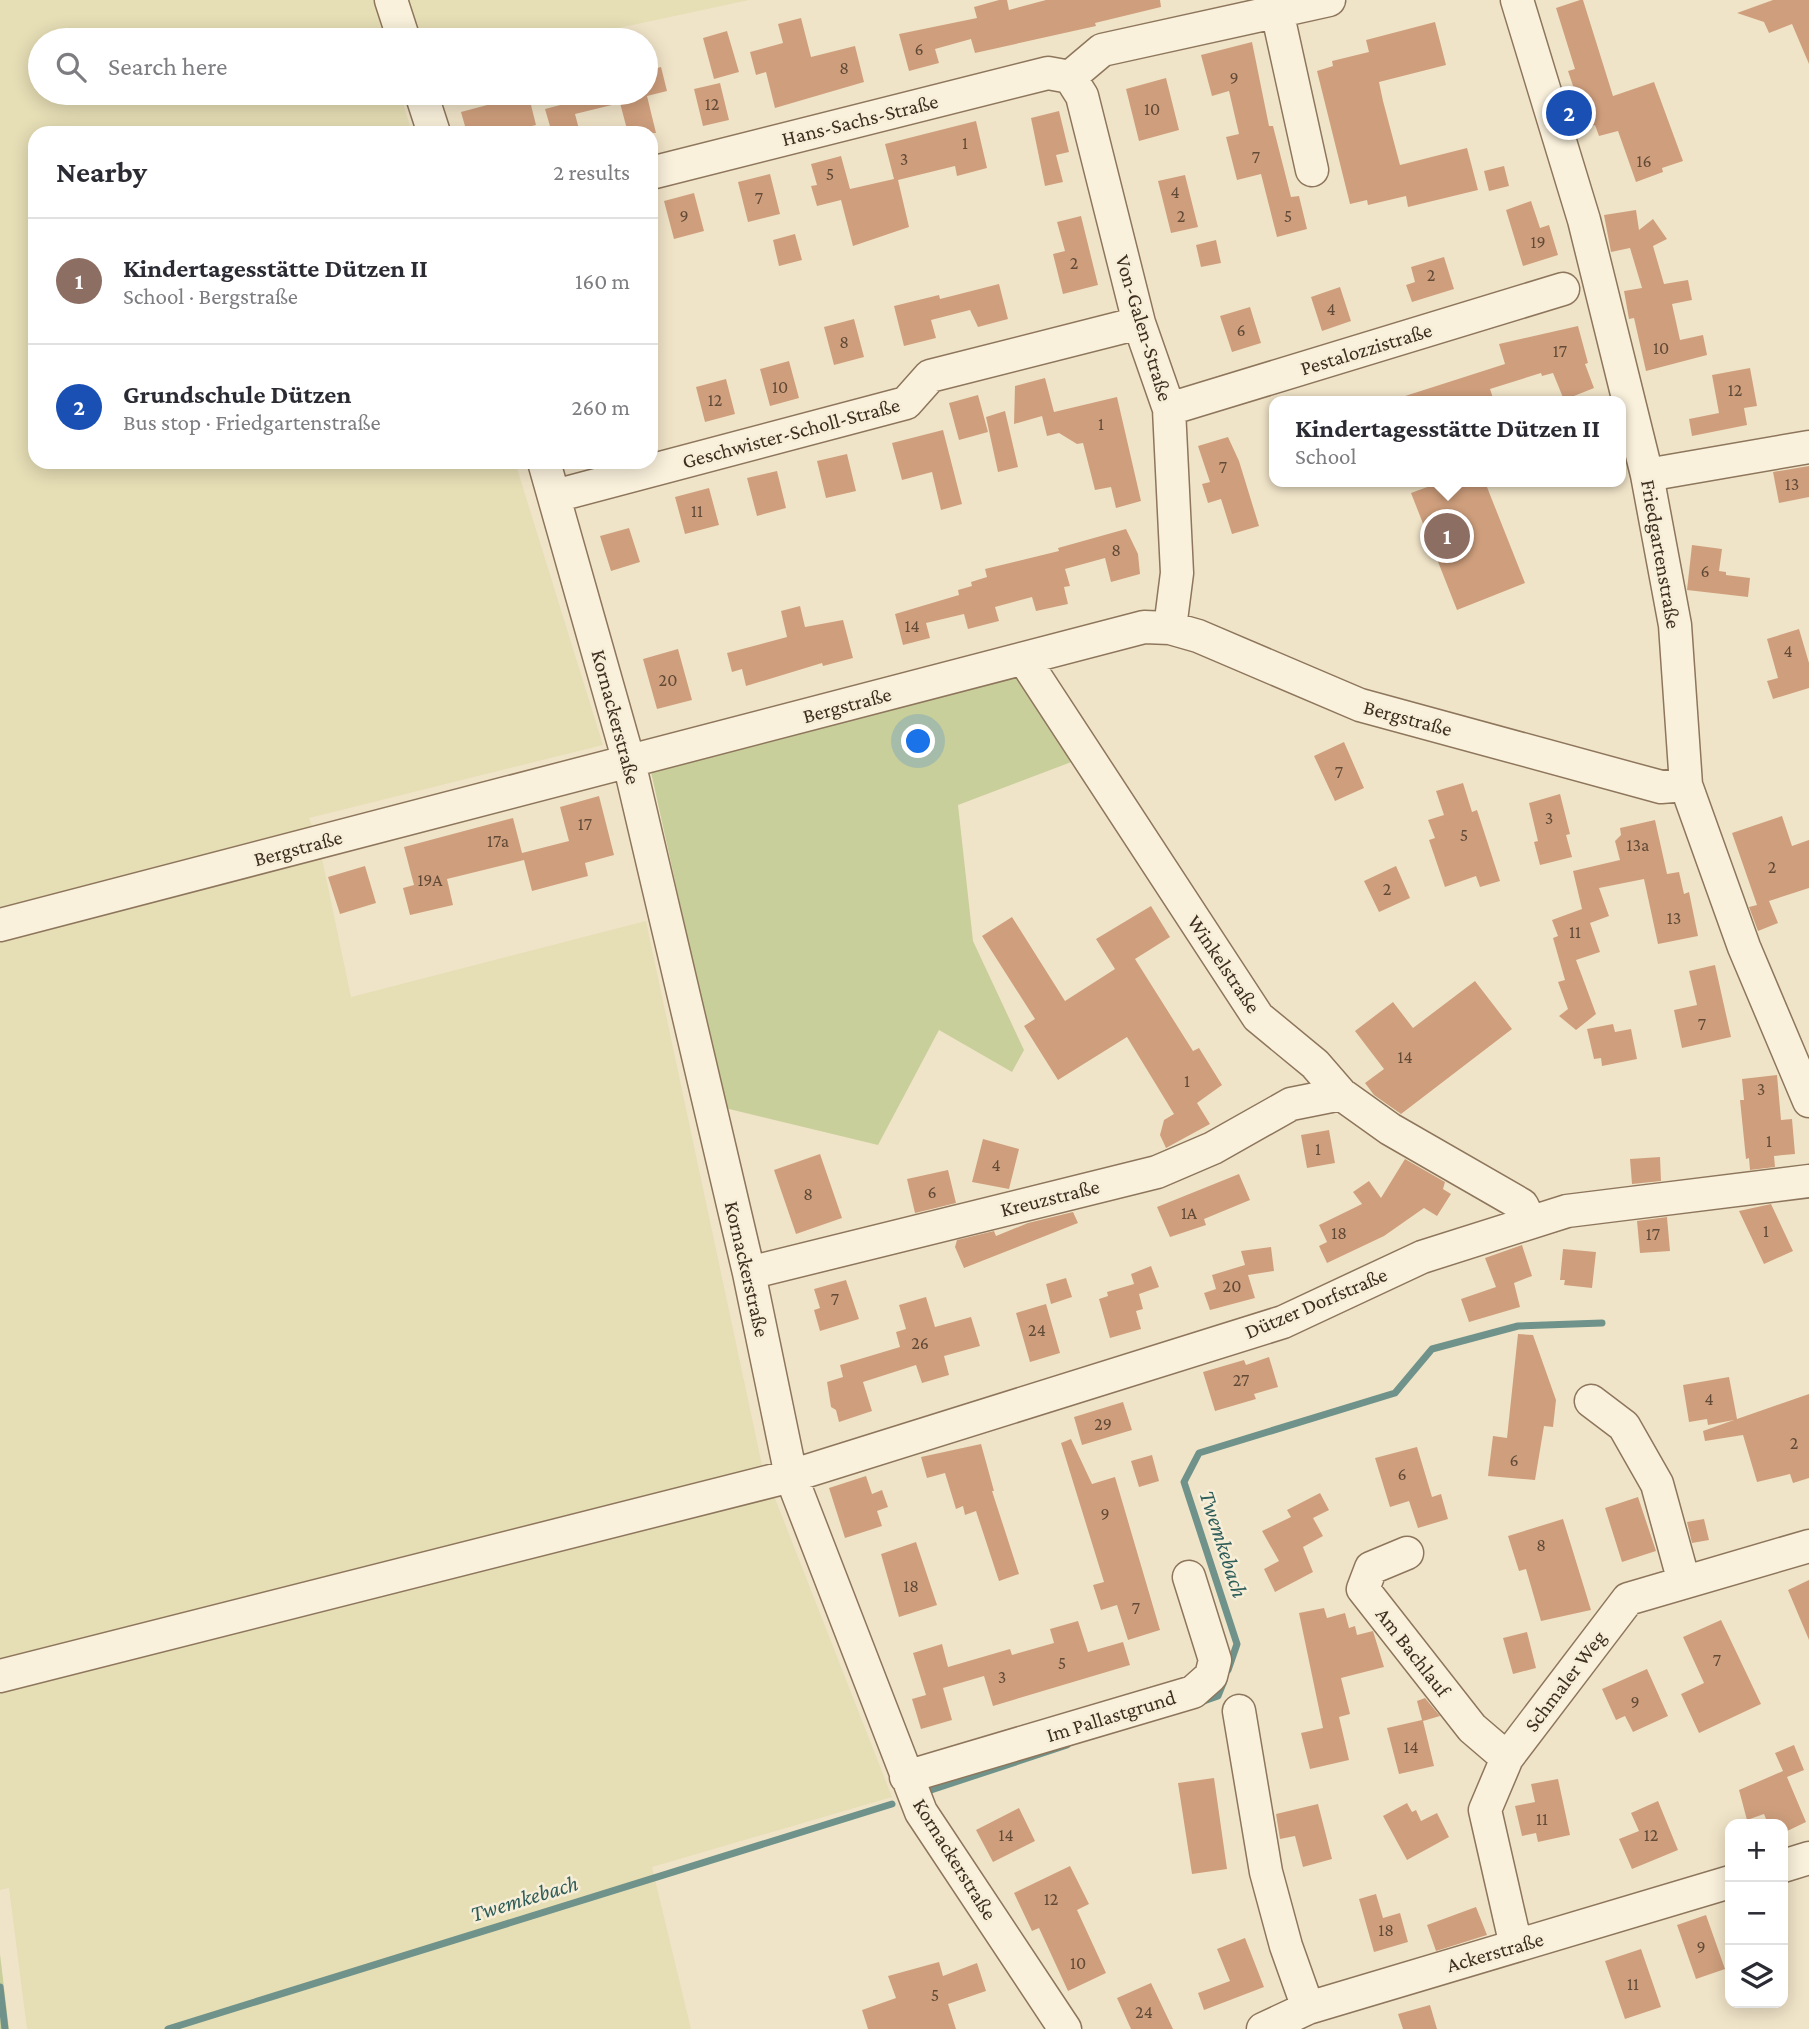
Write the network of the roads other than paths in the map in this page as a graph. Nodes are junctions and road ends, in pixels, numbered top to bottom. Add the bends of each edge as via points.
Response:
1 (391, 0) edge
2 (1329, 0) edge
3 (1517, 0) edge
4 (1278, 11) junction
5 (400, 28) edge
6 (1070, 77) junction
7 (425, 105) edge
8 (432, 126) edge
9 (1312, 170) dead end
10 (658, 171) edge
11 (1563, 289) dead end
12 (1139, 323) junction
13 (1169, 409) junction
14 (1809, 447) edge
15 (546, 469) edge
16 (657, 469) edge
17 (658, 469) edge
18 (1647, 475) junction
19 (555, 496) junction
20 (1170, 628) junction
21 (1024, 659) junction
22 (629, 762) junction
23 (1686, 785) junction
24 (0, 925) edge
25 (1340, 1094) junction
26 (1809, 1101) edge
27 (1809, 1181) edge
28 (1531, 1221) junction
29 (749, 1273) junction
30 (1591, 1401) dead end
31 (791, 1476) junction
32 (1809, 1546) edge
33 (1407, 1553) dead end
34 (1189, 1577) dead end
35 (1684, 1582) junction
36 (0, 1676) edge
37 (1239, 1711) dead end
38 (1507, 1758) junction
39 (906, 1777) junction
40 (1809, 1858) edge
41 (1788, 1864) edge
42 (1725, 1883) edge
43 (1516, 1946) junction
44 (1308, 2008) junction
45 (1065, 2029) edge
46 (1263, 2029) edge

1 - 5 street
2 - 4 street
3 - 18 street, Friedgartenstraße via 1584,220
4 - 6 street via 1102,50
4 - 9 street
6 - 10 street, Hans-Sachs-Straße via 1048,73
6 - 12 street, Von-Galen-Straße via 1082,96
7 - 8 street
11 - 13 street, Pestalozzistraße
12 - 13 street, Von-Galen-Straße
12 - 17 street, Geschwister-Scholl-Straße via 930,376 906,403
13 - 20 street, Von-Galen-Straße via 1177,573
14 - 18 street
15 - 19 street, Kornackerstraße
16 - 19 street, Geschwister-Scholl-Straße
18 - 23 street, Friedgartenstraße via 1675,625
19 - 22 street, Kornackerstraße
20 - 21 street, Bergstraße via 1144,627
20 - 23 street, Bergstraße via 1360,705 1661,787
21 - 22 street, Bergstraße
21 - 25 street, Winkelstraße via 1258,1017 1315,1064
22 - 24 street, Bergstraße
22 - 29 street, Kornackerstraße
23 - 26 street, Friedgartenstraße via 1744,947
25 - 28 street, Winkelstraße via 1390,1129 1522,1205
25 - 29 street, Kreuzstraße via 1291,1104 1157,1172
27 - 28 street, Dützer Dorfstraße via 1567,1211
28 - 31 street, Dützer Dorfstraße via 1422,1257 1283,1322
29 - 31 street, Kornackerstraße
30 - 35 street via 1624,1426 1657,1484
31 - 36 street, Dützer Dorfstraße
31 - 39 street, Kornackerstraße
32 - 35 street, Schmaler Weg
33 - 38 street, Am Bachlauf via 1371,1568 1363,1589 1472,1728
34 - 39 street, Im Pallastgrund via 1214,1660 1210,1676 1193,1692
35 - 38 street, Schmaler Weg via 1628,1599
37 - 44 street via 1266,1872
38 - 43 street, Schmaler Weg via 1485,1810
39 - 45 street, Kornackerstraße via 921,1812
40 - 41 street
42 - 43 street, Ackerstraße
43 - 44 street, Ackerstraße
44 - 46 street, Ackerstraße

